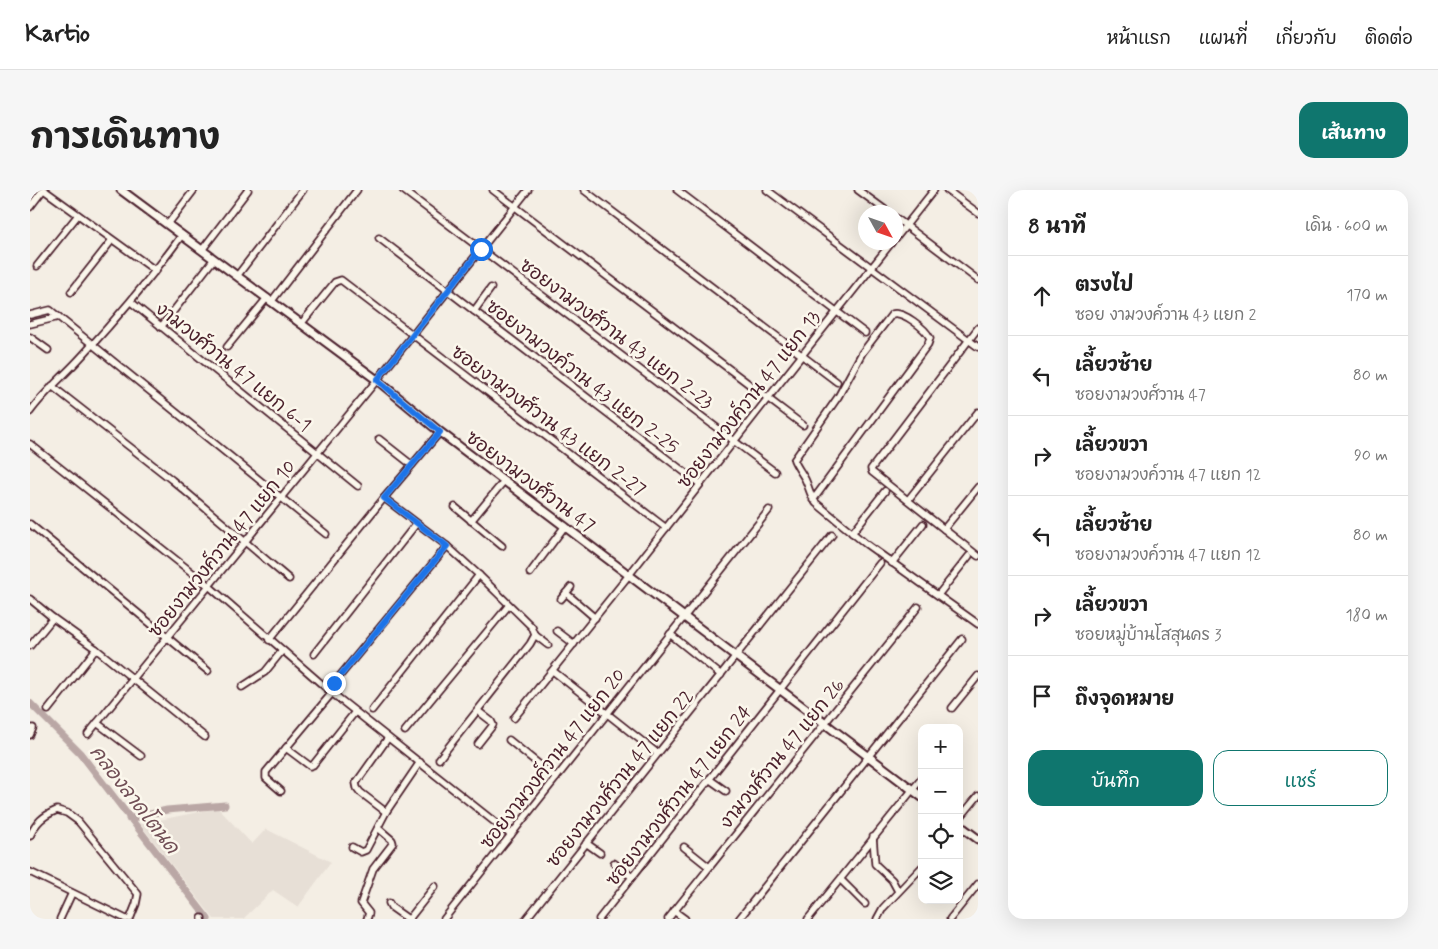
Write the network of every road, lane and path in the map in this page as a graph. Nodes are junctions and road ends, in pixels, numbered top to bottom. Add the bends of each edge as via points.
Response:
1 (44, 190) edge
2 (122, 190) edge
3 (194, 190) edge
4 (248, 190) edge
5 (303, 190) edge
6 (357, 190) edge
7 (403, 190) edge
8 (493, 190) edge
9 (528, 190) edge
10 (584, 190) edge
11 (677, 190) edge
12 (767, 190) edge
13 (858, 190) edge
14 (934, 190) edge
15 (947, 190) edge
16 (878, 205) edge
17 (30, 206) edge
18 (515, 206) junction
19 (978, 214) edge
20 (78, 215) junction
21 (168, 224) junction
22 (905, 226) junction
23 (903, 229) edge
24 (182, 235) junction
25 (379, 238) dead end
26 (112, 240) junction
27 (481, 249) junction
28 (202, 250) junction
29 (886, 250) edge
30 (214, 259) junction
31 (37, 266) dead end
32 (871, 269) junction
33 (156, 271) junction
34 (238, 276) junction
35 (978, 280) edge
36 (491, 288) dead end
37 (448, 291) junction
38 (71, 292) dead end
39 (269, 300) junction
40 (132, 302) junction
41 (474, 311) junction
42 (837, 311) junction
43 (30, 315) edge
44 (59, 317) junction
45 (30, 324) edge
46 (301, 324) junction
47 (161, 326) junction
48 (978, 328) edge
49 (865, 333) dead end
50 (413, 335) junction
51 (30, 336) edge
52 (969, 341) junction
53 (93, 344) junction
54 (227, 346) dead end
55 (978, 347) edge
56 (48, 350) dead end
57 (802, 354) junction
58 (377, 380) junction
59 (837, 382) dead end
60 (52, 386) junction
61 (768, 398) junction
62 (32, 404) edge
63 (30, 412) edge
64 (978, 412) edge
65 (803, 425) dead end
66 (440, 432) junction
67 (379, 440) dead end
68 (734, 441) junction
69 (30, 444) edge
70 (317, 454) junction
71 (412, 465) junction
72 (775, 472) dead end
73 (504, 481) junction
74 (700, 484) junction
75 (358, 486) dead end
76 (978, 487) edge
77 (885, 491) dead end
78 (281, 498) junction
79 (384, 498) junction
80 (813, 500) junction
81 (908, 500) junction
82 (455, 507) dead end
83 (768, 510) dead end
84 (471, 521) junction
85 (30, 524) edge
86 (416, 524) junction
87 (923, 524) dead end
88 (565, 526) junction
89 (666, 528) junction
90 (944, 529) junction
91 (852, 533) junction
92 (326, 534) dead end
93 (832, 535) dead end
94 (246, 541) junction
95 (447, 546) junction
96 (502, 546) dead end
97 (969, 556) dead end
98 (978, 556) edge
99 (880, 563) dead end
100 (892, 563) junction
101 (530, 573) dead end
102 (479, 574) junction
103 (630, 576) junction
104 (289, 579) dead end
105 (209, 586) junction
106 (571, 587) dead end
107 (566, 594) junction
108 (938, 595) junction
109 (30, 599) edge
110 (561, 599) dead end
111 (509, 605) junction
112 (918, 607) dead end
113 (684, 616) junction
114 (53, 618) junction
115 (595, 618) junction
116 (978, 624) edge
117 (557, 631) dead end
118 (670, 634) junction
119 (534, 635) junction
120 (167, 637) junction
121 (962, 639) dead end
122 (269, 640) junction
123 (574, 644) junction
124 (548, 645) dead end
125 (30, 646) edge
126 (96, 649) junction
127 (282, 651) junction
128 (314, 654) dead end
129 (736, 656) junction
130 (553, 671) junction
131 (208, 672) dead end
132 (721, 675) junction
133 (978, 676) edge
134 (133, 679) junction
135 (334, 683) dead end
136 (242, 687) dead end
137 (780, 690) junction
138 (332, 693) junction
139 (952, 708) dead end
140 (48, 710) dead end
141 (372, 710) dead end
142 (478, 711) junction
143 (355, 712) junction
144 (607, 713) junction
145 (514, 718) dead end
146 (824, 722) junction
147 (97, 723) junction
148 (34, 728) dead end
149 (405, 731) dead end
150 (88, 734) dead end
151 (30, 735) edge
152 (205, 737) dead end
153 (388, 738) junction
154 (509, 740) dead end
155 (478, 744) dead end
156 (286, 748) junction
157 (658, 753) junction
158 (141, 756) dead end
159 (868, 756) junction
160 (439, 759) dead end
161 (420, 762) junction
162 (556, 778) junction
163 (710, 779) junction
164 (918, 783) edge
165 (912, 790) junction
166 (726, 791) dead end
167 (281, 792) dead end
168 (918, 794) edge
169 (978, 796) edge
170 (386, 812) junction
171 (963, 814) edge
172 (378, 828) junction
173 (963, 828) edge
174 (511, 835) junction
175 (30, 836) edge
176 (873, 837) junction
177 (978, 839) edge
178 (586, 843) junction
179 (352, 847) dead end
180 (684, 847) dead end
181 (600, 853) dead end
182 (614, 863) dead end
183 (709, 867) junction
184 (918, 871) edge
185 (30, 872) edge
186 (632, 877) junction
187 (841, 880) junction
188 (978, 884) edge
189 (436, 886) dead end
190 (898, 891) junction
191 (72, 893) junction
192 (389, 903) dead end
193 (865, 904) dead end
194 (674, 911) junction
195 (528, 917) edge
196 (60, 919) edge
197 (128, 919) edge
198 (367, 919) edge
199 (408, 919) edge
200 (444, 919) edge
201 (535, 919) edge
202 (600, 919) edge
203 (668, 919) edge
204 (685, 919) edge
205 (739, 919) edge
206 (808, 919) edge
207 (877, 919) edge
208 (950, 919) edge

1 - 17 street
1 - 20 street
2 - 21 street, ซอยงามวงศ์วาน 47
3 - 21 street
4 - 28 street
5 - 34 street
6 - 39 street
7 - 27 street, ซอยงามวงศ์วาน 43 แยก 2-23
8 - 18 street
9 - 18 street, ซอยงามวงค์วาน 47 แยก 10
10 - 57 street
11 - 42 street
12 - 32 street
13 - 16 street
14 - 22 street
15 - 19 street
18 - 27 street, ซอยงามวงค์วาน 47 แยก 10
18 - 61 street
20 - 26 street
20 - 31 street
21 - 24 street, ซอยงามวงศ์วาน 47
22 - 23 street
22 - 35 street
24 - 28 street, ซอยงามวงศ์วาน 47
24 - 33 street
25 - 37 street, ซอยงามวงค์วาน 43 แยก 2-25
26 - 33 street
26 - 38 street
27 - 37 street, ซอยงามวงค์วาน 47 แยก 10
27 - 68 street, ซอยงามวงศ์วาน 43 แยก 2-23
28 - 30 street, ซอยงามวงศ์วาน 47
29 - 32 street, ซอยงามวงค์วาน 47 แยก 13
30 - 34 street, ซอยงามวงศ์วาน 47
30 - 47 street
32 - 42 street, ซอยงามวงค์วาน 47 แยก 13
32 - 52 street
33 - 40 street
34 - 39 street, ซอยงามวงศ์วาน 47
36 - 41 street
37 - 41 street, ซอยงามวงค์วาน 43 แยก 2-25
37 - 50 street, ซอยงามวงค์วาน 47 แยก 10
39 - 46 street, ซอยงามวงศ์วาน 47
39 - 54 street
40 - 47 street, งามวงศ์วาน 47 แยก 6-1
40 - 53 street
41 - 74 street, ซอยงามวงค์วาน 43 แยก 2-25
42 - 49 street
42 - 57 street, ซอยงามวงค์วาน 47 แยก 13
43 - 44 street via 50,310
44 - 45 street
44 - 53 street
46 - 50 street, ซอยงามวงศ์วาน 43 แยก 2-27 via 335,282 342,280
46 - 58 street, ซอยงามวงศ์วาน 47
47 - 70 street, งามวงศ์วาน 47 แยก 6-1
48 - 52 street
50 - 58 street, ซอยงามวงค์วาน 47 แยก 10
50 - 89 street, ซอยงามวงศ์วาน 43 แยก 2-27
51 - 56 street
52 - 55 street
52 - 81 street via 872,469
53 - 60 street
53 - 78 street
57 - 59 street
57 - 61 street, ซอยงามวงค์วาน 47 แยก 13
58 - 66 street, ซอยงามวงศ์วาน 47
58 - 70 street, ซอยงามวงค์วาน 47 แยก 10
60 - 62 street
60 - 94 street
61 - 65 street
61 - 68 street, ซอยงามวงค์วาน 47 แยก 13
62 - 63 street
64 - 81 street
66 - 71 street
66 - 73 street, ซอยงามวงศ์วาน 47
67 - 71 street
68 - 72 street, ซอยงามวงศ์วาน 43 แยก 2-23
68 - 74 street, ซอยงามวงค์วาน 47 แยก 13
69 - 105 street
70 - 75 street, งามวงศ์วาน 47 แยก 6-1
70 - 78 street, ซอยงามวงค์วาน 47 แยก 10
71 - 79 street
73 - 84 street
73 - 88 street, ซอยงามวงศ์วาน 47
74 - 89 street, ซอยงามวงค์วาน 47 แยก 13
76 - 90 street
77 - 91 street
78 - 92 street
78 - 94 street, ซอยงามวงค์วาน 47 แยก 10
79 - 86 street
79 - 122 street
80 - 80 street via 794,460 838,397 862,353 892,314 898,313 927,332 928,344
80 - 91 street
81 - 90 street
82 - 84 street
83 - 113 street, ซอยงามวงค์วาน 47 แยก 20
84 - 96 street
85 - 120 street
86 - 95 street
86 - 128 street
87 - 100 street
88 - 101 street
88 - 103 street, ซอยงามวงศ์วาน 47
89 - 103 street, ซอยงามวงค์วาน 47 แยก 13
90 - 98 street
91 - 100 street
93 - 129 street, ซอยงามวงศ์วาน 47 แยก 22
94 - 104 street
94 - 105 street, ซอยงามวงค์วาน 47 แยก 10
95 - 102 street
95 - 135 street
97 - 108 street
99 - 137 street, ซอยงามวงศ์วาน 47 แยก 24
100 - 108 street
102 - 111 street
102 - 141 street
103 - 113 street, ซอยงามวงศ์วาน 47
103 - 115 street, ซอยงามวงค์วาน 47 แยก 13
105 - 120 street, ซอยงามวงค์วาน 47 แยก 10
105 - 122 street
106 - 107 street
107 - 110 street
107 - 115 street
108 - 116 street
109 - 114 street
111 - 119 street via 532,627
111 - 149 street
112 - 146 street, งามวงศ์วาน 47 แยก 26
113 - 118 street, ซอยงามวงค์วาน 47 แยก 20
113 - 129 street, ซอยงามวงศ์วาน 47
114 - 125 street
114 - 126 street
115 - 123 street, ซอยงามวงค์วาน 47 แยก 13
117 - 123 street
118 - 132 street
118 - 144 street, ซอยงามวงค์วาน 47 แยก 20
119 - 124 street
119 - 142 street
120 - 131 street
120 - 134 street, ซอยงามวงค์วาน 47 แยก 10
121 - 159 street
122 - 127 street
123 - 130 street, ซอยงามวงค์วาน 47 แยก 13
126 - 134 street
126 - 140 street
127 - 136 street via 265,672
127 - 138 street
129 - 132 street, ซอยงามวงศ์วาน 47 แยก 22
129 - 137 street, ซอยงามวงศ์วาน 47
130 - 144 street
130 - 145 street, ซอยงามวงค์วาน 47 แยก 13
132 - 157 street, ซอยงามวงศ์วาน 47 แยก 22
133 - 139 street
134 - 147 street, ซอยงามวงค์วาน 47 แยก 10
134 - 152 street
137 - 146 street, ซอยงามวงศ์วาน 47
137 - 163 street, ซอยงามวงศ์วาน 47 แยก 24
138 - 143 street
138 - 156 street
142 - 155 street via 493,725
142 - 160 street
143 - 153 street
143 - 156 street via 313,765
144 - 157 street
144 - 162 street, ซอยงามวงค์วาน 47 แยก 20
146 - 159 street, ซอยงามวงศ์วาน 47
146 - 183 street, งามวงศ์วาน 47 แยก 26
147 - 150 street, ซอยงามวงค์วาน 47 แยก 10
147 - 158 street
148 - 151 street
153 - 161 street
153 - 170 street via 356,783 360,792
154 - 162 street
156 - 167 street via 265,775
157 - 178 street, ซอยงามวงศ์วาน 47 แยก 22
159 - 165 street, ซอยงามวงศ์วาน 47
159 - 205 street
161 - 170 street
161 - 174 street
162 - 174 street, ซอยงามวงค์วาน 47 แยก 20
163 - 166 street
163 - 186 street, ซอยงามวงศ์วาน 47 แยก 24
164 - 165 street
165 - 168 street, ซอยงามวงศ์วาน 47
165 - 176 street
169 - 171 street
170 - 172 street
172 - 179 street via 366,850 362,852
172 - 198 street via 393,844 373,869 361,903 369,913
173 - 177 street
174 - 200 street, ซอยงามวงค์วาน 47 แยก 20
175 - 197 street via 44,815 56,810 78,821 138,894
176 - 187 street
176 - 190 street via 875,864 892,880
178 - 181 street
178 - 195 street, ซอยงามวงศ์วาน 47 แยก 22
180 - 183 street
182 - 186 street
183 - 194 street, งามวงศ์วาน 47 แยก 26
184 - 190 street
185 - 191 street
186 - 202 street, ซอยงามวงศ์วาน 47 แยก 24
187 - 193 street
187 - 206 street
188 - 208 street
189 - 199 street
190 - 207 street
191 - 196 street
191 - 197 street
192 - 199 street
194 - 203 street, งามวงศ์วาน 47 แยก 26
194 - 204 street
195 - 201 street

